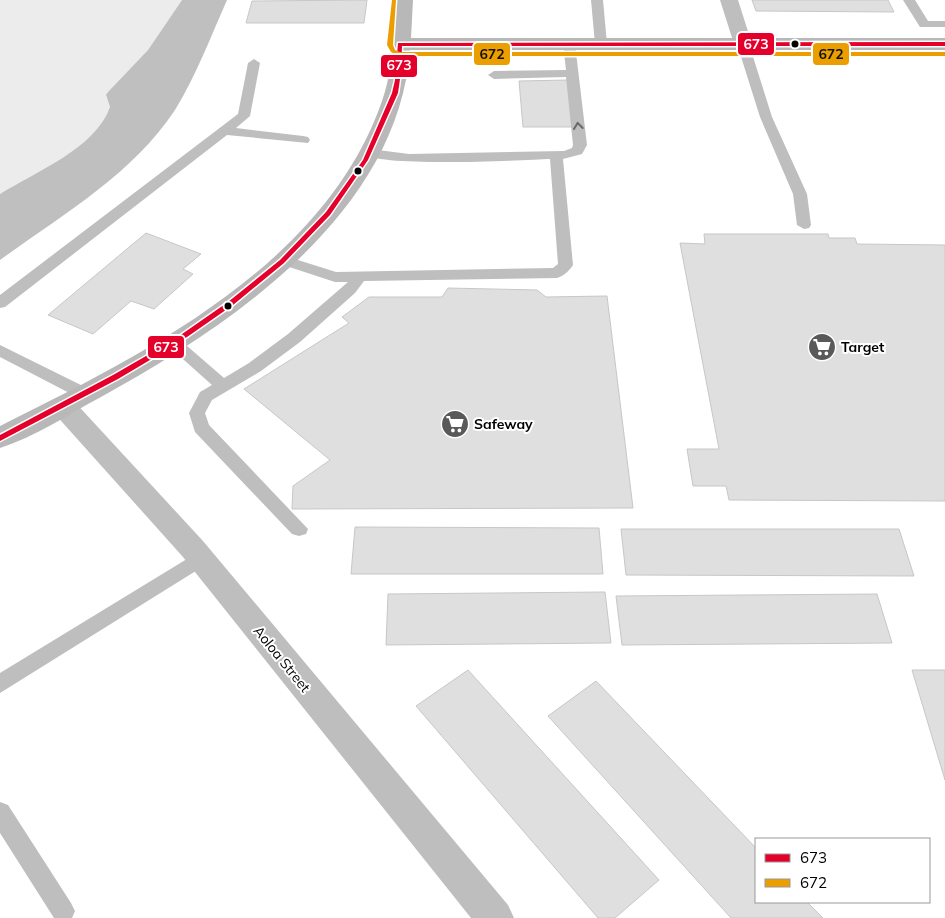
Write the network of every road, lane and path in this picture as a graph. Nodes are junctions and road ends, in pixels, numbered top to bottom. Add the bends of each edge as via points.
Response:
1 (404, 0) edge
2 (597, 0) edge
3 (729, 0) edge
4 (910, 2) edge
5 (945, 24) edge
6 (400, 44) junction
7 (569, 44) junction
8 (601, 44) junction
9 (743, 44) junction
10 (945, 44) edge
11 (254, 63) dead end
12 (572, 73) junction
13 (494, 75) dead end
14 (224, 132) junction
15 (303, 140) dead end
16 (370, 153) junction
17 (556, 155) junction
18 (804, 224) dead end
19 (282, 260) junction
20 (359, 277) junction
21 (0, 303) edge
22 (173, 343) junction
23 (0, 350) edge
24 (223, 386) junction
25 (74, 400) junction
26 (0, 438) edge
27 (299, 529) dead end
28 (200, 559) junction
29 (0, 684) edge
30 (0, 813) edge
31 (63, 911) dead end
32 (495, 918) edge

1 - 6 main road
2 - 8 lane
3 - 9 street
4 - 5 lane via 924,25
6 - 7 main road
6 - 16 main road via 398,78 392,101
7 - 8 main road
7 - 12 lane
8 - 9 main road
9 - 10 main road
9 - 18 lane via 766,117 800,194
11 - 14 lane via 244,116
12 - 13 lane
17 -> 12 lane via 572,154 580,148
14 - 15 lane
14 - 21 lane
16 - 17 lane via 409,158
16 - 19 main road via 339,200
17 - 20 lane via 566,265 561,271 548,274
19 - 20 lane via 329,276
19 - 22 main road via 221,311
20 - 24 lane via 344,296 294,338
22 - 24 lane
22 - 25 main road
23 - 25 lane
24 - 27 lane via 206,396 200,404 197,414 201,428
25 - 26 main road
25 - 28 street, Aoloa Street
28 - 29 lane
28 - 32 street, Aoloa Street
30 - 31 lane

